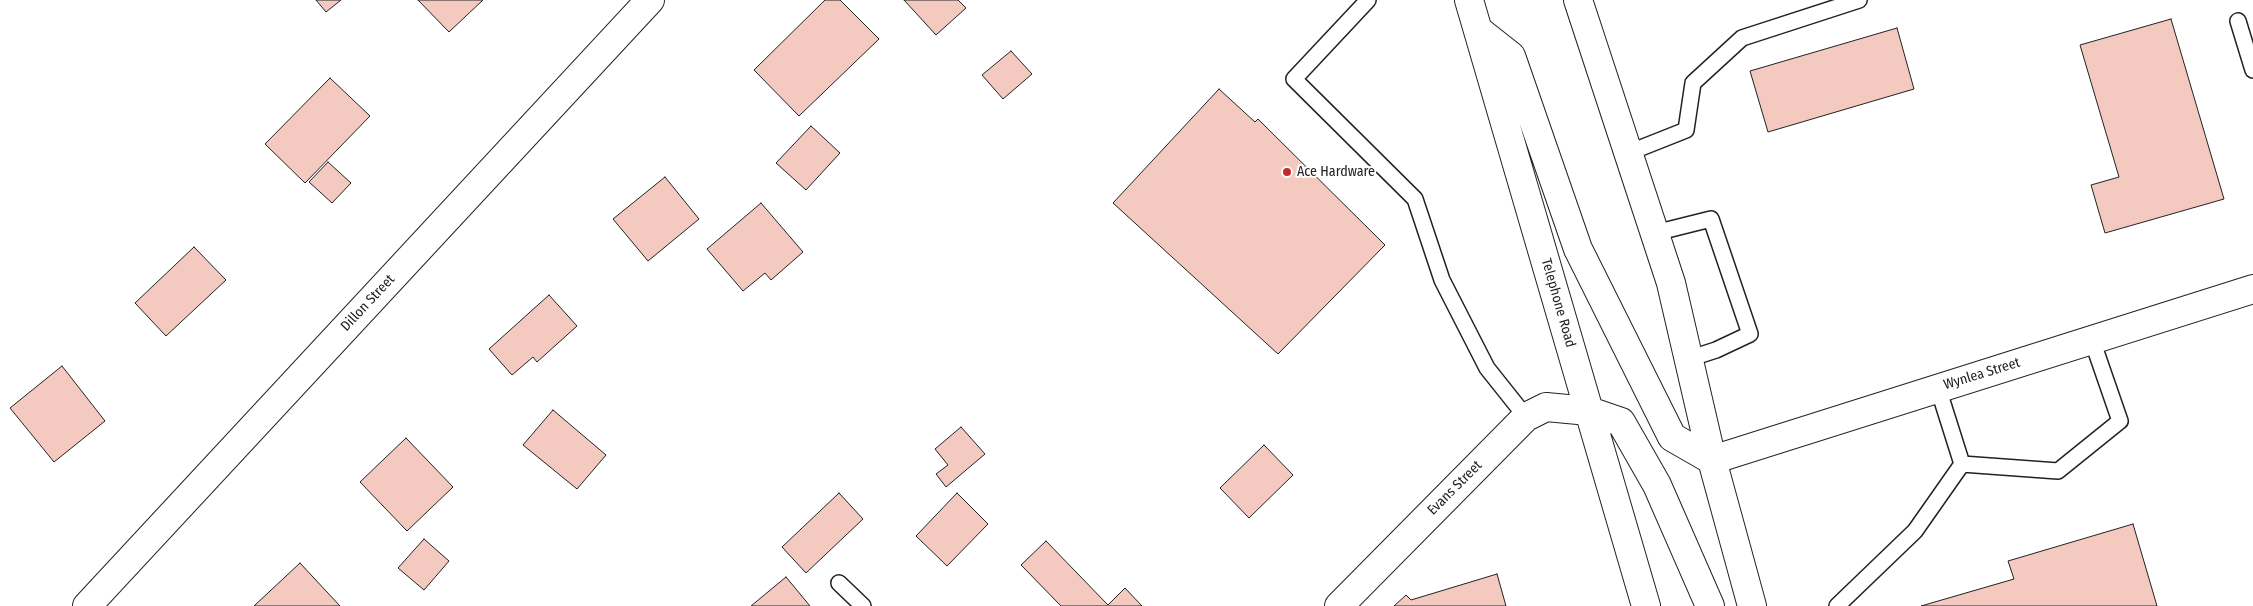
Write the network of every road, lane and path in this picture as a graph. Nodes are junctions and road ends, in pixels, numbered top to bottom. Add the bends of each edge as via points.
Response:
1 (650, 0) edge
2 (1368, 0) edge
3 (1469, 0) edge
4 (1578, 0) edge
5 (1859, 0) edge
6 (2238, 21) dead end
7 (1478, 30) junction
8 (2253, 70) edge
9 (1628, 153) junction
10 (1655, 233) junction
11 (2253, 289) edge
12 (2092, 340) junction
13 (1688, 359) junction
14 (1938, 388) junction
15 (1589, 411) junction
16 (1526, 417) junction
17 (1712, 460) junction
18 (1962, 464) junction
19 (839, 583) dead end
20 (86, 606) edge
21 (863, 606) edge
22 (1339, 606) edge
23 (1646, 606) edge
24 (1710, 606) edge
25 (1752, 606) edge
26 (1836, 606) edge

1 - 20 main road, Dillon Street
2 - 16 lane via 1294,79 1415,199 1442,280 1487,368
3 - 7 main road, Telephone Road
4 - 9 main road
5 - 9 lane via 1742,38 1694,83 1686,130
6 - 8 lane
7 - 15 main road, Telephone Road
7 - 17 main road via 1510,56 1578,249 1672,437
9 - 10 main road
10 - 13 main road via 1671,283
10 - 13 lane via 1711,219 1750,334
11 - 12 main road, Wynlea Street
12 - 14 main road, Wynlea Street
12 - 18 lane via 2120,422 2058,471
13 - 17 main road
14 - 17 main road, Wynlea Street
14 - 18 lane
15 - 16 main road, Evans Street via 1546,407
15 - 23 main road, Telephone Road
15 - 24 main road, Evans Street via 1621,422 1657,485
16 - 22 main road, Evans Street
17 - 25 main road
18 - 26 lane via 1915,531
19 - 21 lane

